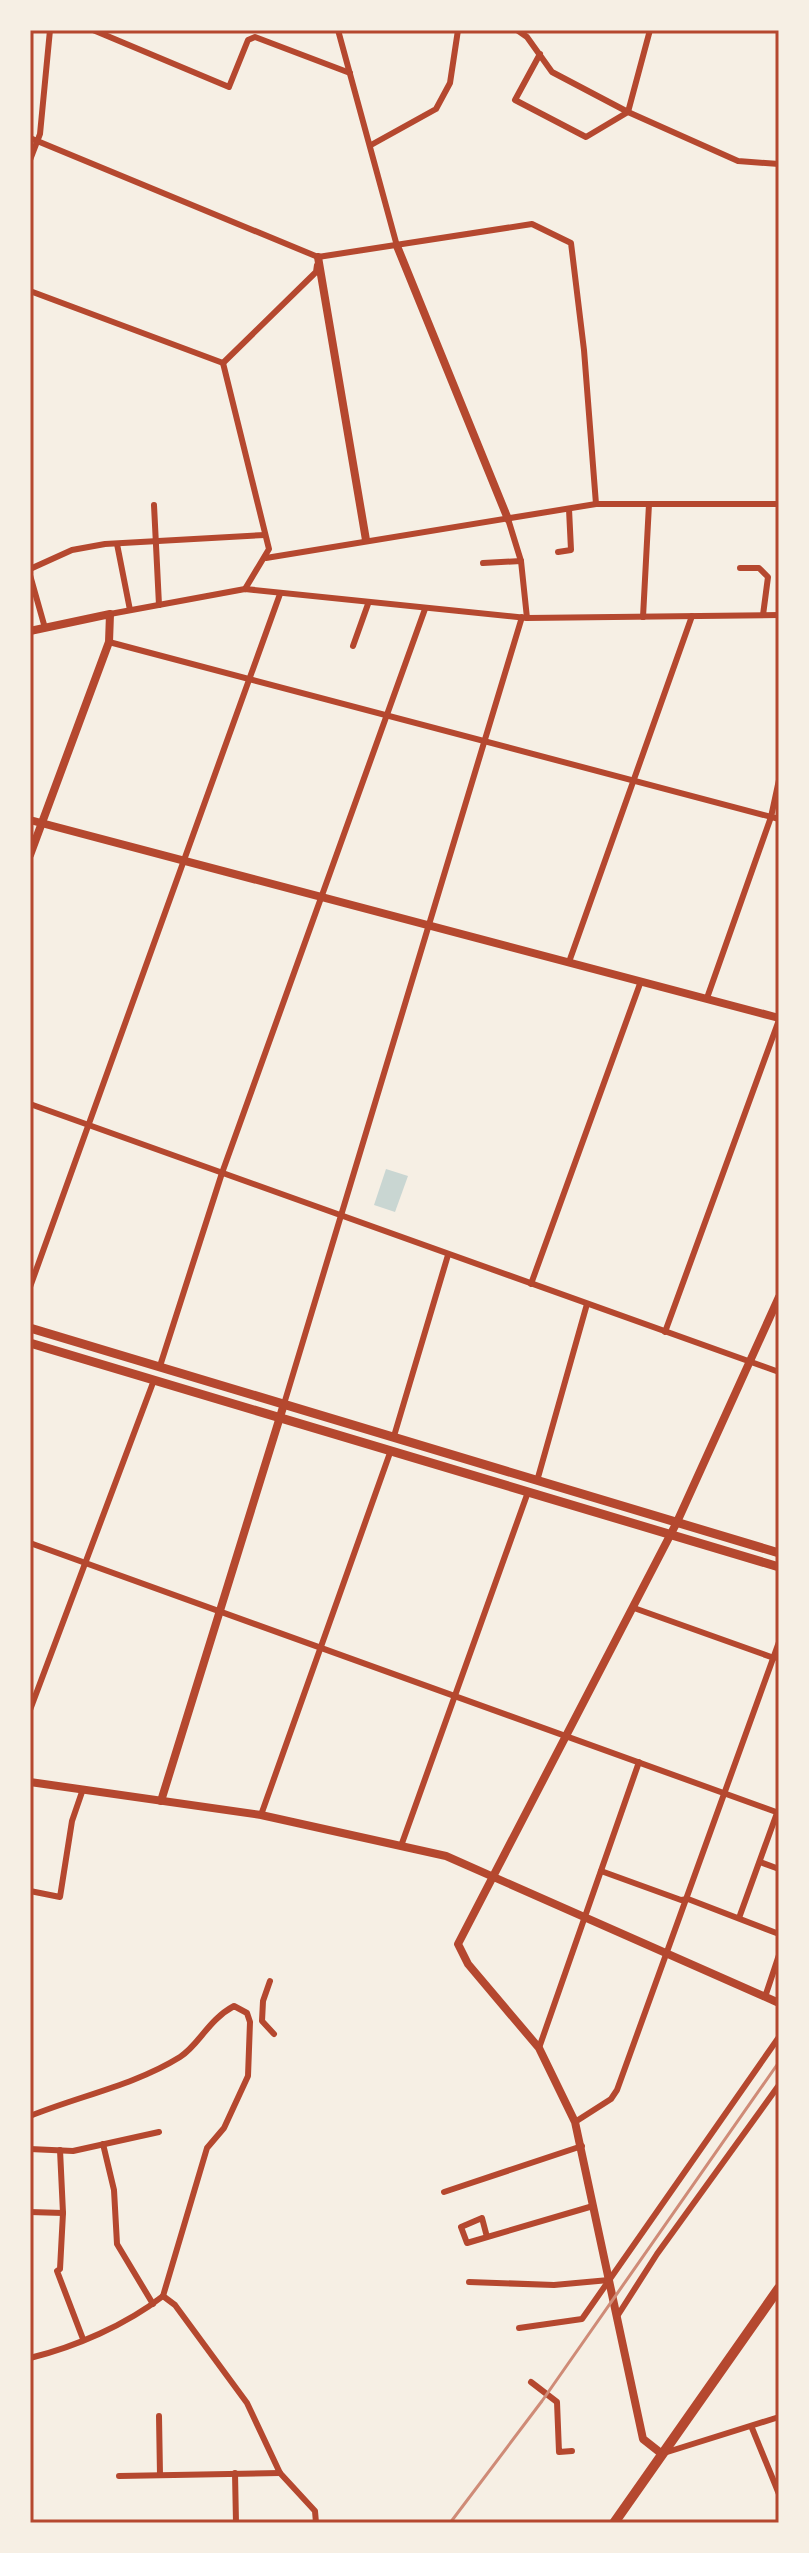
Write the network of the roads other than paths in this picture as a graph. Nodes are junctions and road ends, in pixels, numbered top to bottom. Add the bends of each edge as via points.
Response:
1 (50, 30) edge
2 (93, 30) edge
3 (338, 30) edge
4 (458, 30) edge
5 (517, 30) edge
6 (650, 30) edge
7 (540, 54) junction
8 (350, 73) junction
9 (628, 112) junction
10 (34, 140) edge
11 (371, 145) junction
12 (30, 160) edge
13 (779, 164) edge
14 (397, 246) junction
15 (318, 257) junction
16 (30, 291) edge
17 (223, 363) junction
18 (596, 504) junction
19 (649, 504) junction
20 (779, 504) edge
21 (154, 505) dead end
22 (569, 509) junction
23 (508, 519) junction
24 (265, 535) junction
25 (366, 540) junction
26 (156, 541) junction
27 (117, 544) junction
28 (558, 552) dead end
29 (266, 558) junction
30 (521, 561) junction
31 (483, 563) dead end
32 (740, 568) dead end
33 (30, 569) edge
34 (30, 575) edge
35 (245, 589) junction
36 (280, 594) junction
37 (368, 604) junction
38 (159, 605) junction
39 (425, 609) junction
40 (130, 610) junction
41 (110, 614) junction
42 (763, 615) junction
43 (779, 615) edge
44 (692, 616) junction
45 (643, 617) junction
46 (524, 618) junction
47 (45, 628) junction
48 (30, 631) edge
49 (109, 642) junction
50 (353, 646) dead end
51 (249, 679) junction
52 (387, 715) junction
53 (485, 740) junction
54 (779, 780) edge
55 (633, 781) junction
56 (775, 818) edge
57 (30, 820) edge
58 (42, 823) junction
59 (30, 855) edge
60 (183, 861) junction
61 (322, 896) junction
62 (429, 924) junction
63 (569, 962) junction
64 (641, 981) junction
65 (707, 998) junction
66 (779, 1019) edge
67 (30, 1104) edge
68 (88, 1125) junction
69 (222, 1173) junction
70 (341, 1216) junction
71 (448, 1255) junction
72 (531, 1284) junction
73 (30, 1287) edge
74 (779, 1297) edge
75 (587, 1304) junction
76 (30, 1328) edge
77 (665, 1332) junction
78 (30, 1343) edge
79 (750, 1362) junction
80 (160, 1366) junction
81 (779, 1372) edge
82 (154, 1380) junction
83 (284, 1404) junction
84 (280, 1418) junction
85 (394, 1436) junction
86 (391, 1450) junction
87 (537, 1481) junction
88 (529, 1490) junction
89 (677, 1522) junction
90 (671, 1532) junction
91 (30, 1543) edge
92 (779, 1553) edge
93 (85, 1563) junction
94 (779, 1567) edge
95 (634, 1608) junction
96 (220, 1612) junction
97 (779, 1642) edge
98 (320, 1648) junction
99 (774, 1658) junction
100 (455, 1696) junction
101 (30, 1710) edge
102 (567, 1736) junction
103 (639, 1762) junction
104 (30, 1782) edge
105 (83, 1789) junction
106 (725, 1793) junction
107 (161, 1801) junction
108 (778, 1813) edge
109 (261, 1815) junction
110 (401, 1846) junction
111 (760, 1862) junction
112 (779, 1869) edge
113 (601, 1871) junction
114 (494, 1877) junction
115 (30, 1891) edge
116 (688, 1899) junction
117 (586, 1916) junction
118 (739, 1918) junction
119 (779, 1934) edge
120 (667, 1954) junction
121 (779, 1955) edge
122 (270, 1981) dead end
123 (765, 1997) junction
124 (779, 2003) edge
125 (262, 2021) junction
126 (250, 2022) junction
127 (274, 2034) dead end
128 (779, 2037) edge
129 (539, 2048) junction
130 (779, 2085) edge
131 (30, 2116) edge
132 (575, 2122) junction
133 (159, 2132) dead end
134 (103, 2144) junction
135 (582, 2146) junction
136 (30, 2149) edge
137 (60, 2150) junction
138 (444, 2192) dead end
139 (593, 2206) junction
140 (30, 2212) edge
141 (63, 2213) junction
142 (487, 2237) junction
143 (609, 2280) junction
144 (469, 2282) dead end
145 (779, 2288) edge
146 (163, 2296) junction
147 (153, 2304) junction
148 (618, 2315) junction
149 (519, 2328) dead end
150 (83, 2339) junction
151 (30, 2358) edge
152 (531, 2382) dead end
153 (159, 2416) dead end
154 (779, 2417) edge
155 (752, 2428) junction
156 (572, 2451) dead end
157 (662, 2454) junction
158 (235, 2473) junction
159 (280, 2473) junction
160 (160, 2475) junction
161 (119, 2476) dead end
162 (779, 2494) edge
163 (236, 2523) edge
164 (316, 2523) edge
165 (614, 2523) edge

1 - 10 street
2 - 8 street via 229,87 248,40 255,37
3 - 8 street
4 - 11 street via 450,83 436,109
5 - 7 street
6 - 9 street
7 - 9 street via 552,72
7 - 9 street via 515,100 586,137
8 - 11 street
9 - 13 street via 738,161
10 - 12 street
10 - 15 street
11 - 14 street
14 - 15 street
14 - 18 street via 532,224 571,243
14 - 23 street
15 - 17 street via 316,272
15 - 25 street
16 - 17 street
17 - 24 street
18 - 19 street
18 - 22 street
19 - 20 street
19 - 45 street
21 - 26 street
22 - 23 street
22 - 28 street via 571,550
23 - 25 street
23 - 30 street
24 - 26 street
24 - 29 street
25 - 29 street
26 - 27 street
26 - 38 street
27 - 33 street via 72,550
27 - 40 street
29 - 35 street
30 - 31 street
30 - 46 street
32 - 42 street via 759,568 768,577
34 - 47 street
35 - 36 street
35 - 38 street
36 - 37 street
36 - 51 street
37 - 39 street
37 - 50 street
38 - 40 street
39 - 46 street
39 - 52 street
40 - 41 street
41 - 47 street
41 - 49 street
42 - 43 street
42 - 44 street
44 - 45 street
44 - 55 street
45 - 46 street
46 - 53 street
47 - 48 street
49 - 51 street
49 - 58 street
51 - 52 street
51 - 60 street
52 - 53 street
52 - 61 street
53 - 55 street
53 - 62 street
54 - 56 street
55 - 56 street
55 - 63 street
56 - 65 street
57 - 58 street
58 - 59 street
58 - 60 street
60 - 61 street
60 - 68 street
61 - 62 street
61 - 69 street
62 - 63 street
62 - 70 street
63 - 64 street
64 - 65 street
64 - 72 street
65 - 66 street
66 - 77 street
67 - 68 street
68 - 69 street
68 - 73 street
69 - 70 street
69 - 80 street
70 - 71 street
70 - 83 street
71 - 72 street
71 - 85 street
72 - 75 street
74 - 79 street
75 - 77 street
75 - 87 street
76 - 80 main road
77 - 79 street
78 - 82 main road
79 - 81 street
79 - 89 street
80 - 83 main road
82 - 84 main road
82 - 93 street
83 - 84 street
83 - 85 main road
84 - 86 main road
84 - 96 street
85 - 87 main road
86 - 88 main road
86 - 98 street
87 - 89 main road
88 - 90 main road
88 - 100 street
89 - 90 street
89 - 92 main road
90 - 94 main road
90 - 95 street
91 - 93 street
93 - 96 street
93 - 101 street
95 - 99 street
95 - 102 street
96 - 98 street
96 - 107 street
97 - 99 street
98 - 100 street
98 - 109 street
99 - 106 street
100 - 102 street
100 - 110 street
102 - 103 street
102 - 114 street
103 - 106 street
103 - 113 street
104 - 105 street
105 - 107 street
105 - 115 street via 72,1821 60,1897
106 - 108 street
106 - 116 street
107 - 109 street
108 - 111 street
109 - 110 street
110 - 114 street via 446,1856
111 - 112 street
111 - 118 street
113 - 116 street
113 - 117 street
114 - 117 street
114 - 129 street via 458,1944 468,1964
116 - 118 street
116 - 120 street
117 - 120 street
117 - 129 street
118 - 119 street
120 - 123 street
120 - 132 street via 617,2090
121 - 123 street
122 - 125 street
123 - 124 street
125 - 126 street
125 - 127 street
126 - 131 street via 241,2007 234,2006 211,2022 183,2056
126 - 146 street via 248,2076 224,2128 207,2148
128 - 143 street
129 - 132 street
130 - 148 street
132 - 135 street
133 - 134 street
134 - 137 street
134 - 147 street via 114,2190 117,2244
135 - 138 street
135 - 139 street
136 - 137 street
137 - 141 street
139 - 142 street
139 - 143 street
140 - 141 street
141 - 150 street via 57,2271
142 - 142 street via 467,2243 461,2227 482,2218
143 - 144 street via 554,2285
143 - 148 street
143 - 149 street via 582,2319
145 - 157 main road
146 - 147 street
146 - 159 street via 247,2403
147 - 150 street
148 - 157 street via 643,2439
150 - 151 street
152 - 156 street via 557,2402 559,2452
153 - 160 street
154 - 155 street
155 - 157 street
155 - 162 street
157 - 165 main road
158 - 159 street
158 - 160 street
158 - 163 street
159 - 164 street via 315,2511
160 - 161 street

